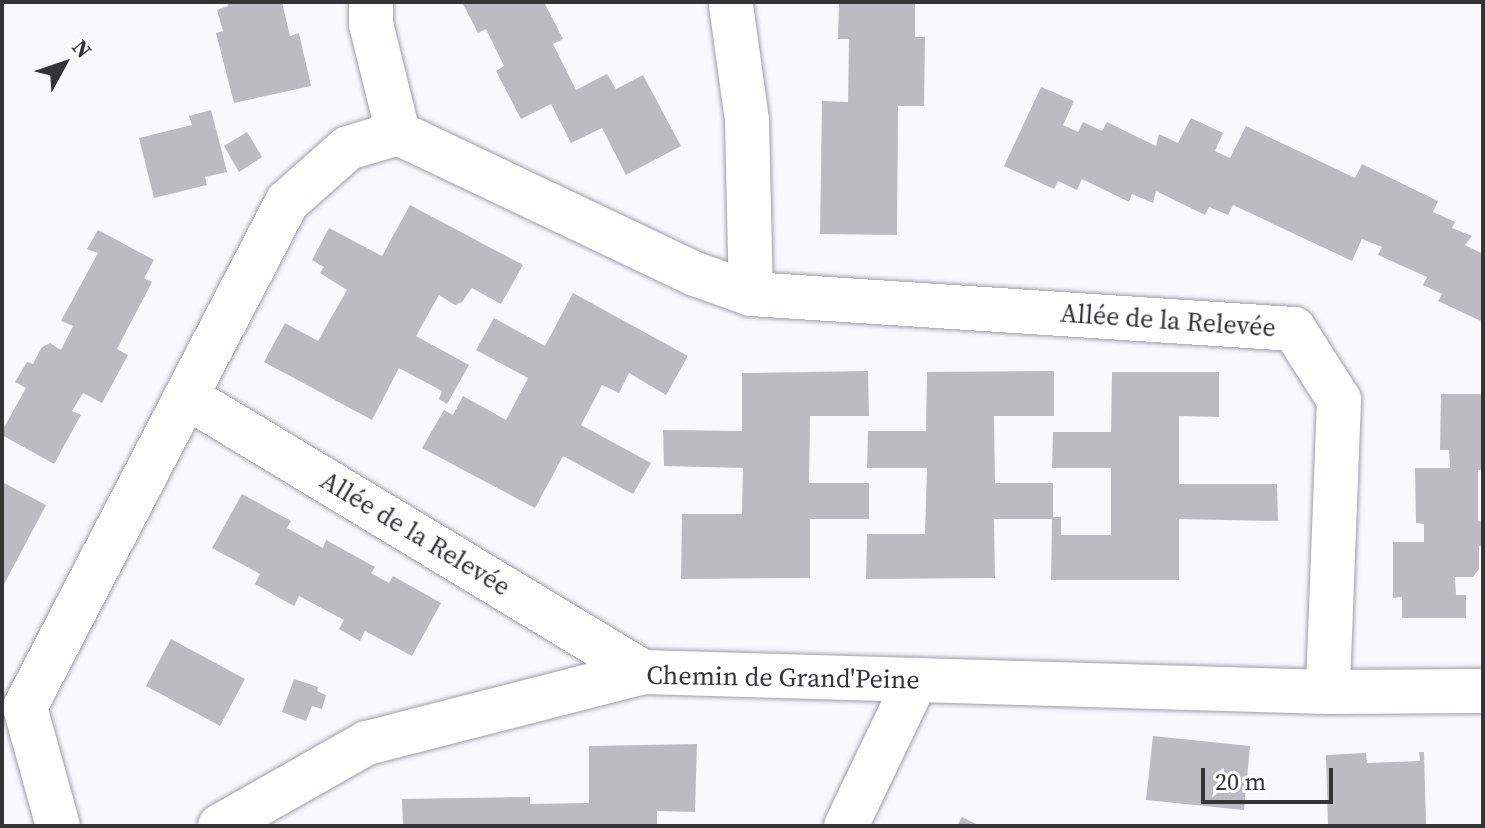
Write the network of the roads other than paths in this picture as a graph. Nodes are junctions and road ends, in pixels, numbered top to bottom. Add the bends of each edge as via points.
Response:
1 (371, 2) edge
2 (731, 5) dead end
3 (398, 133) junction
4 (751, 294) junction
5 (187, 397) junction
6 (643, 672) junction
7 (916, 680) junction
8 (1483, 691) edge
9 (1328, 692) junction
10 (58, 826) edge
11 (220, 826) edge
12 (846, 826) edge

1 - 3 street via 371,24
2 - 4 street via 747,121
3 - 4 street, Allée de la Relevée via 695,274
3 - 5 street via 348,148 287,202
4 - 9 street, Allée de la Relevée via 1294,329 1339,400
5 - 6 street, Allée de la Relevée
5 - 10 street via 25,707
6 - 7 street, Chemin de Grand'Peine
6 - 11 street, Chemin de Grand'Peine via 367,743
7 - 9 street, Chemin de Grand'Peine
7 - 12 street
8 - 9 street

